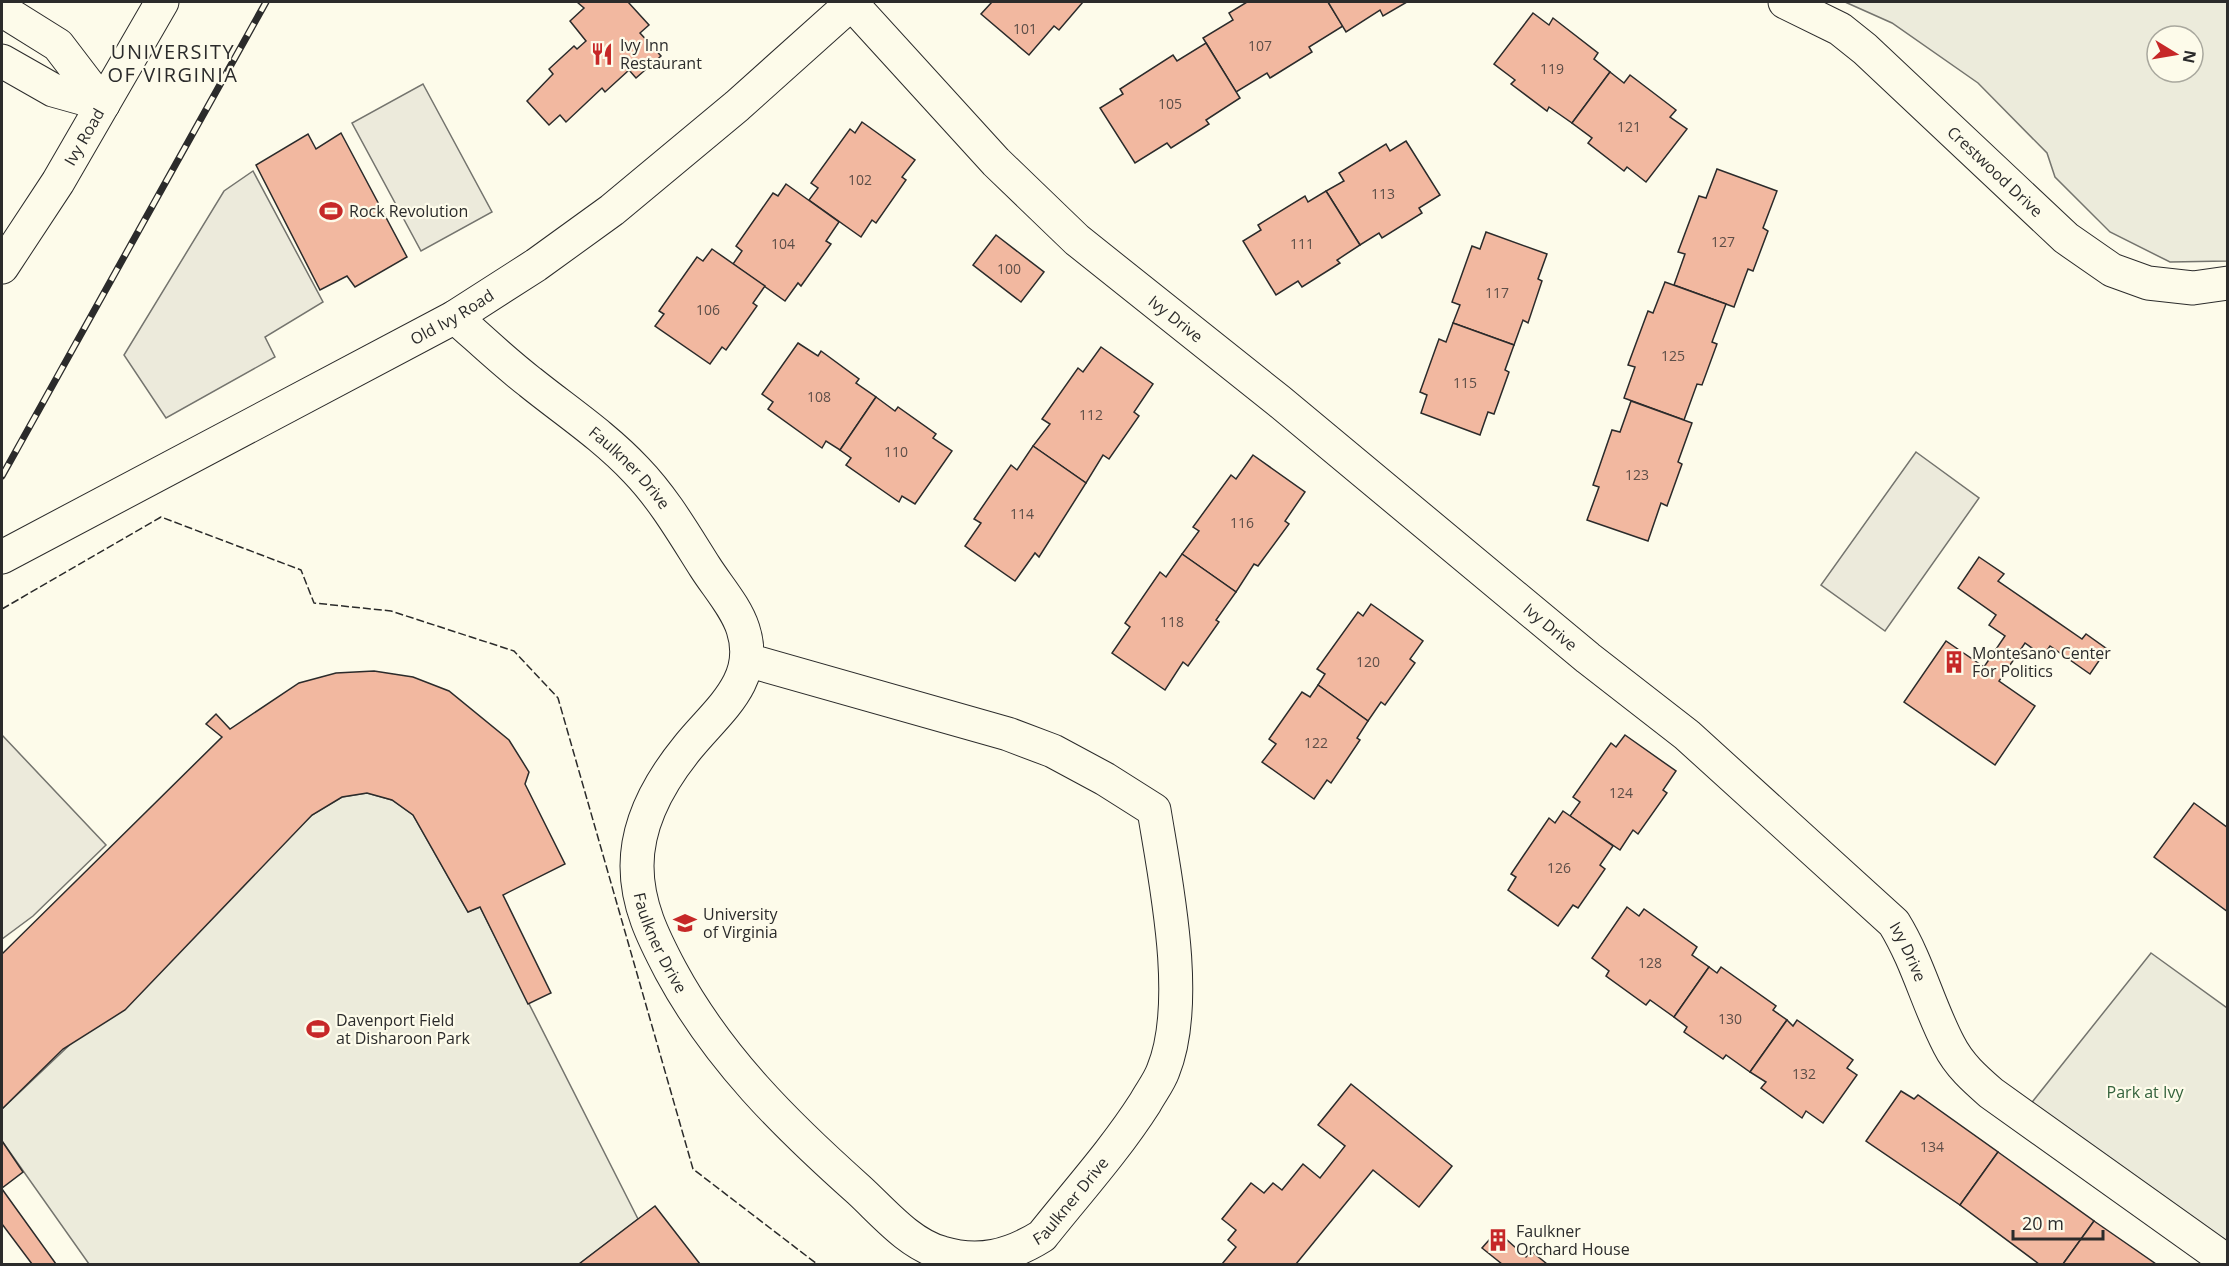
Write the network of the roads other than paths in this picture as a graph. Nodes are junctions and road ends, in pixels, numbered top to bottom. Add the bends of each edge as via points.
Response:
1 (162, 2) edge
2 (852, 2) edge
3 (1785, 2) edge
4 (2, 10) edge
5 (2, 61) edge
6 (103, 104) junction
7 (2, 267) edge
8 (2228, 283) edge
9 (455, 317) junction
10 (2, 557) edge
11 (747, 660) junction
12 (2225, 1260) dead end

1 - 6 street, Ivy Road
2 - 9 street, Old Ivy Road via 737,106 612,210
2 - 12 street, Ivy Drive via 996,162 1077,240 1687,735 1894,923 1910,949 1949,1046 1967,1072
3 - 8 street, Crestwood Drive via 1840,29 1865,49 2066,238 2112,270 2148,282 2193,288
4 - 6 street via 58,45
5 - 6 street via 53,90
6 - 7 street, Ivy Road
9 - 10 street, Old Ivy Road
9 - 11 street, Faulkner Drive via 529,381 599,434 639,472 742,626
11 - 11 street, Faulkner Drive via 731,699 686,748 653,800 641,831 637,864 649,930 685,997 761,1098 915,1240 939,1252 971,1259 998,1257 1023,1248 1042,1236 1128,1129 1162,1073 1173,1042 1176,1010 1169,903 1154,810 1053,751 1008,734

